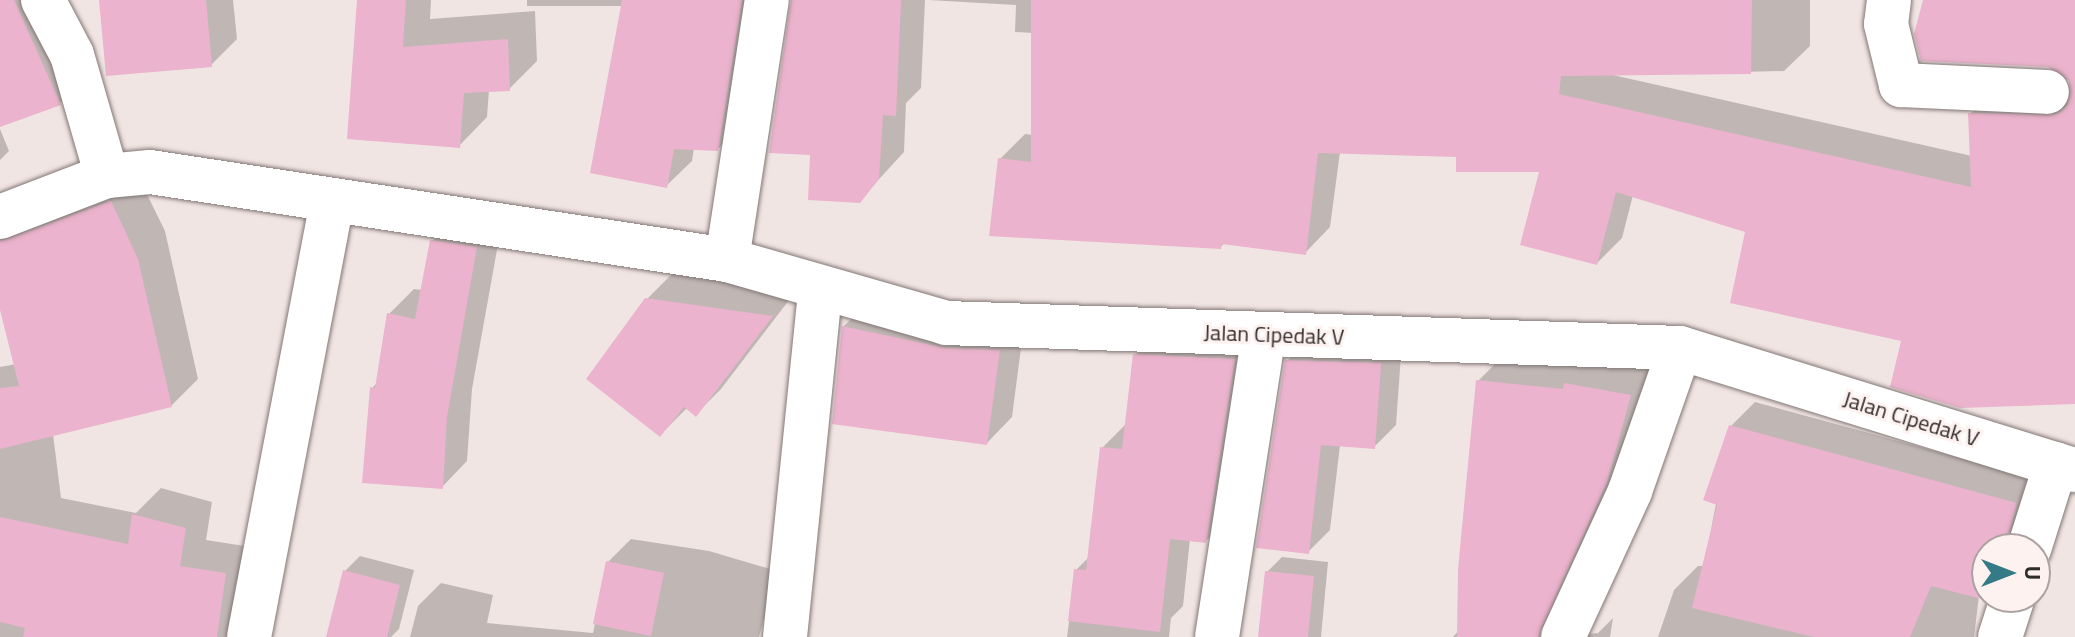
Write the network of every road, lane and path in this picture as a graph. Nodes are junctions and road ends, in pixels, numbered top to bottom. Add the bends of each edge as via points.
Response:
1 (43, 0) edge
2 (767, 0) edge
3 (1889, 0) edge
4 (2047, 92) dead end
5 (107, 176) junction
6 (332, 203) junction
7 (0, 217) edge
8 (727, 260) junction
9 (820, 290) junction
10 (1264, 335) junction
11 (1680, 348) junction
12 (2066, 467) edge
13 (2036, 533) edge
14 (2008, 613) edge
15 (249, 637) edge
16 (785, 637) edge
17 (1217, 637) edge
18 (1563, 637) edge
19 (2000, 637) edge

1 - 5 street via 72,55
2 - 8 street
3 - 4 street via 1886,24 1901,85
5 - 6 street, Jalan Cipedak V via 187,176
5 - 7 street
6 - 8 street, Jalan Cipedak V
6 - 15 street
8 - 9 street, Jalan Cipedak V
9 - 10 street, Jalan Cipedak V via 946,323
9 - 16 street
10 - 11 street, Jalan Cipedak V
10 - 17 street
11 - 12 street, Jalan Cipedak V
11 - 18 street via 1625,505
12 - 13 street
14 - 19 street

